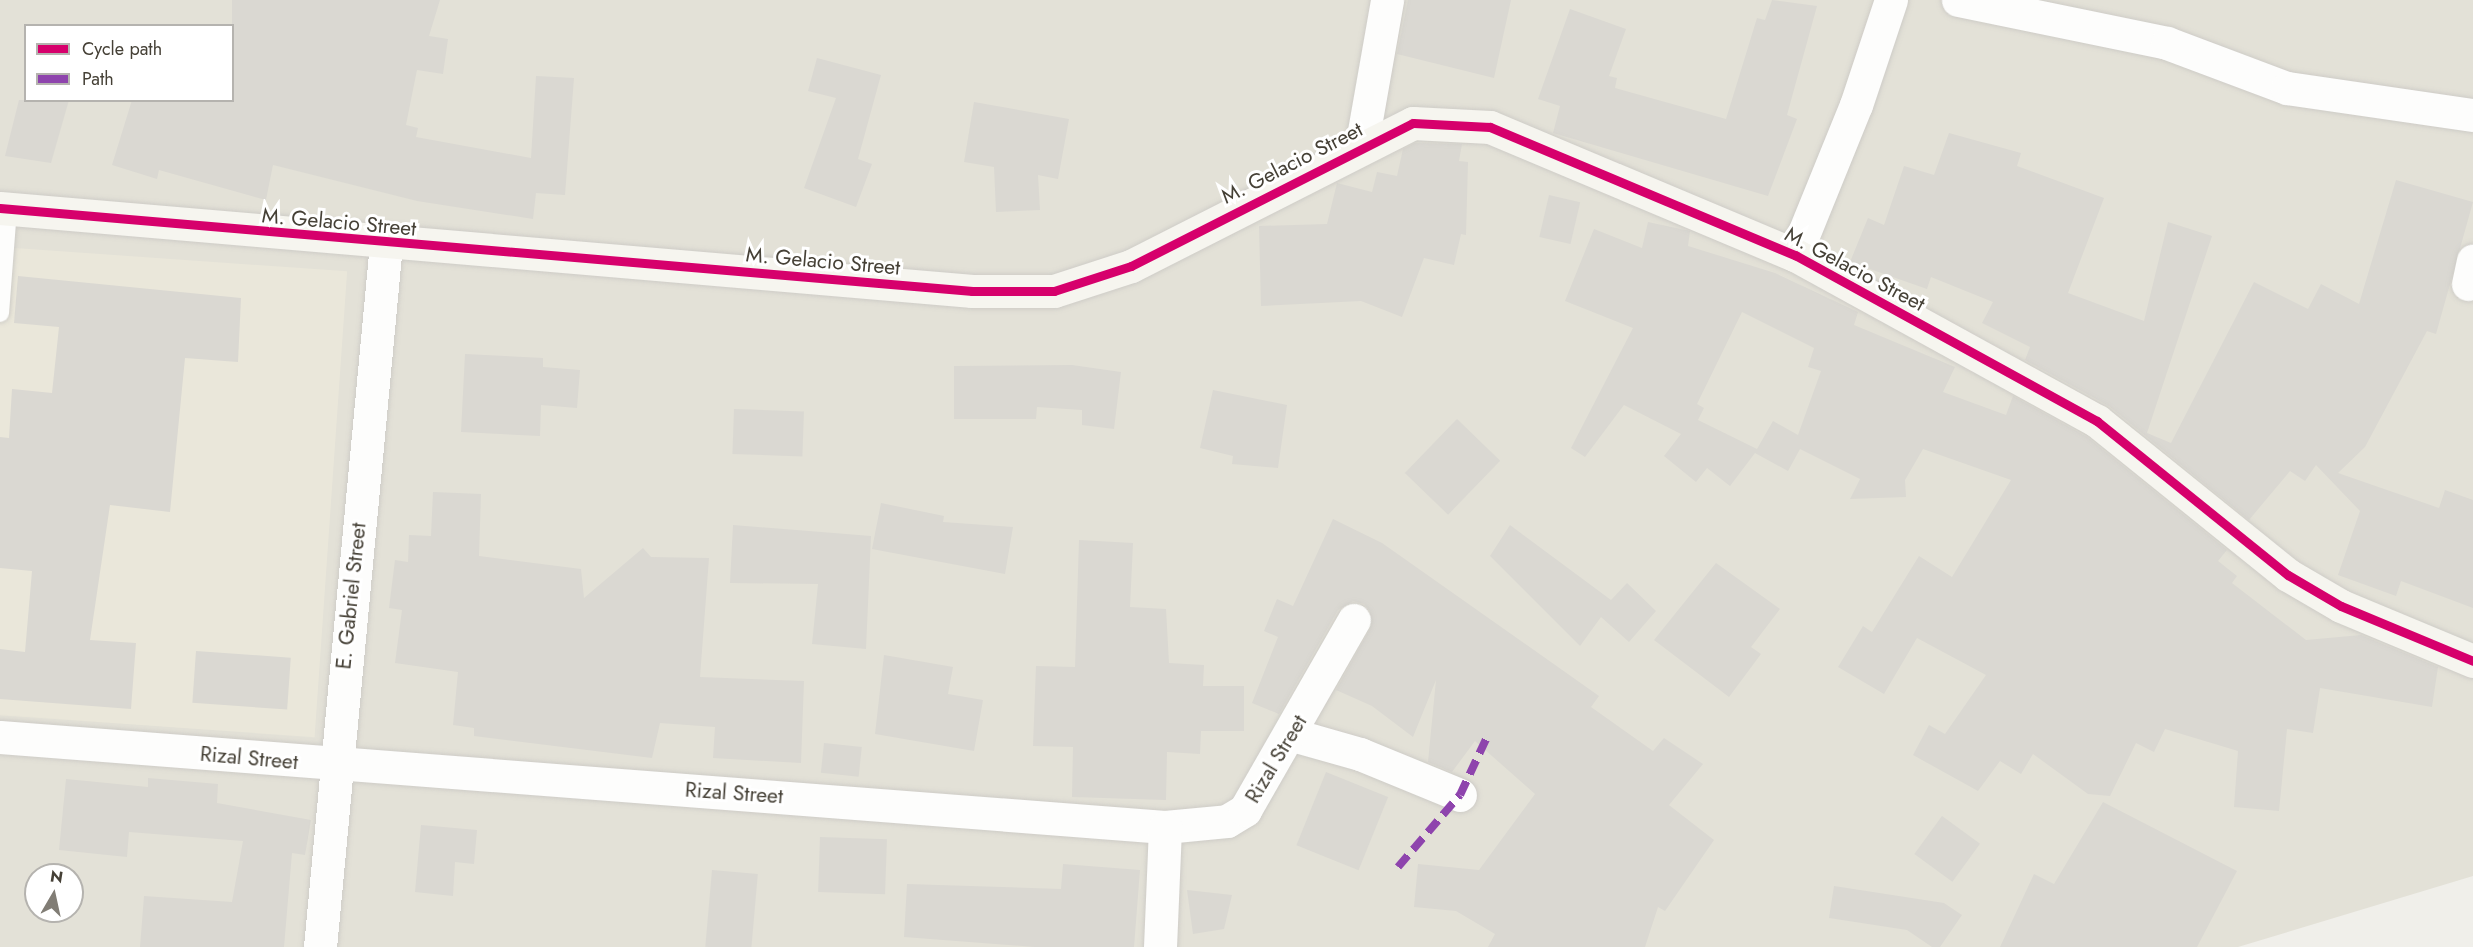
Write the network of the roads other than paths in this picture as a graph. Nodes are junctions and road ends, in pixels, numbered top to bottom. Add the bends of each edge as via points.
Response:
1 (1387, 0) edge
2 (1891, 0) edge
3 (1959, 0) edge
4 (2473, 115) edge
5 (1361, 148) junction
6 (4, 208) edge
7 (386, 244) junction
8 (1795, 255) junction
9 (0, 313) edge
10 (1354, 620) dead end
11 (2473, 661) edge
12 (1293, 735) junction
13 (0, 737) edge
14 (333, 765) junction
15 (1460, 795) dead end
16 (1165, 827) junction
17 (320, 947) edge
18 (1160, 947) edge

1 - 5 street
2 - 8 street via 1857,105
3 - 4 street via 2167,43 2287,88
5 - 7 street, M. Gelacio Street via 1131,266 1054,291 972,291
5 - 8 street, M. Gelacio Street via 1413,123 1490,127
6 - 7 street, M. Gelacio Street
6 - 9 lane
7 - 14 street, E. Gabriel Street
8 - 11 street, M. Gelacio Street via 2097,421 2288,575 2341,606
10 - 12 street, Rizal Street
12 - 15 street via 1360,754
12 - 16 street, Rizal Street via 1245,810 1227,821
13 - 14 street, Rizal Street
14 - 16 street, Rizal Street
14 - 17 street, E. Gabriel Street
16 - 18 street

